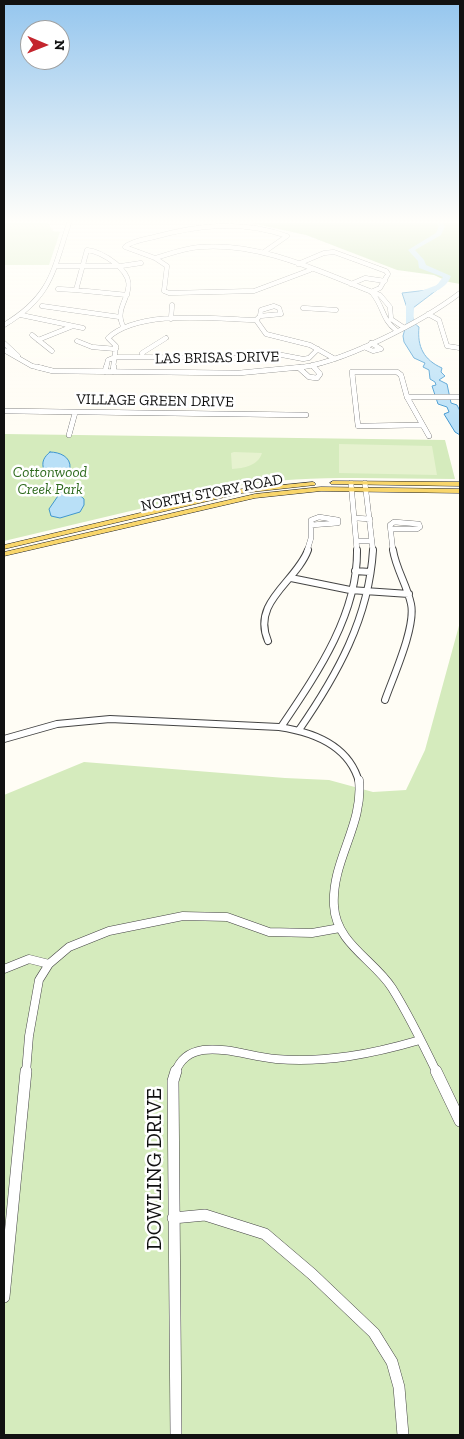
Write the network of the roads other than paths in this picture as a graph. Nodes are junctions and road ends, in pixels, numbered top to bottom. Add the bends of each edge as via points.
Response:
1 (46, 290) edge
2 (78, 290) edge
3 (128, 290) edge
4 (164, 290) edge
5 (256, 290) edge
6 (366, 290) edge
7 (375, 290) edge
8 (371, 292) junction
9 (460, 294) edge
10 (127, 295) junction
11 (172, 305) dead end
12 (42, 306) dead end
13 (303, 308) dead end
14 (336, 310) dead end
15 (428, 314) junction
16 (21, 315) junction
17 (120, 317) junction
18 (171, 319) junction
19 (4, 325) edge
20 (73, 326) junction
21 (123, 326) junction
22 (403, 327) junction
23 (83, 328) dead end
24 (396, 330) junction
25 (32, 335) dead end
26 (166, 338) dead end
27 (38, 340) junction
28 (77, 341) dead end
29 (4, 343) edge
30 (371, 343) junction
31 (364, 346) junction
32 (460, 348) edge
33 (116, 349) junction
34 (318, 349) junction
35 (4, 350) edge
36 (52, 351) dead end
37 (324, 353) junction
38 (311, 356) junction
39 (115, 357) junction
40 (143, 357) junction
41 (20, 358) junction
42 (335, 359) junction
43 (321, 360) junction
44 (312, 365) junction
45 (299, 368) junction
46 (105, 372) junction
47 (113, 372) junction
48 (460, 397) edge
49 (407, 398) junction
50 (4, 412) edge
51 (76, 412) junction
52 (306, 415) dead end
53 (422, 425) junction
54 (69, 435) dead end
55 (429, 436) dead end
56 (321, 486) junction
57 (351, 486) junction
58 (366, 486) junction
59 (460, 487) edge
60 (355, 518) junction
61 (370, 518) junction
62 (311, 525) dead end
63 (391, 529) dead end
64 (357, 541) junction
65 (372, 542) junction
66 (4, 547) edge
67 (4, 554) edge
68 (355, 570) junction
69 (370, 572) junction
70 (291, 578) junction
71 (351, 590) junction
72 (367, 592) junction
73 (409, 594) junction
74 (268, 641) dead end
75 (385, 700) dead end
76 (281, 728) junction
77 (299, 730) junction
78 (4, 739) edge
79 (340, 928) junction
80 (49, 964) junction
81 (4, 969) edge
82 (420, 1040) junction
83 (460, 1121) edge
84 (173, 1218) junction
85 (4, 1297) edge
86 (176, 1435) edge
87 (402, 1435) edge

1 - 16 street
2 - 10 street
3 - 10 street
4 - 5 street via 169,293
6 - 8 street
7 - 8 street
8 - 22 street via 386,300 391,319
8 - 24 street via 381,303 384,319
9 - 15 street, LAS BRISAS DRIVE
10 - 17 street
11 - 18 street
12 - 17 street
13 - 14 street
15 - 22 street, LAS BRISAS DRIVE
15 - 32 street via 439,320 447,346
16 - 19 street
16 - 20 street
17 - 21 street
18 - 21 street
18 - 34 street via 258,318 266,334
20 - 23 street
20 - 27 street
21 - 33 street via 108,338
22 - 24 street, LAS BRISAS DRIVE
24 - 30 street, LAS BRISAS DRIVE
25 - 27 street
26 - 40 street via 146,349
27 - 36 street
28 - 33 street via 92,347
29 - 41 street, LAS BRISAS DRIVE
30 - 31 street, LAS BRISAS DRIVE
30 - 31 street via 381,349 373,351
31 - 42 street, LAS BRISAS DRIVE
33 - 39 street
34 - 37 street
34 - 38 street
35 - 41 street, LAS BRISAS DRIVE
37 - 42 street
37 - 43 street via 316,354
38 - 40 street via 303,359 282,355
38 - 43 street
39 - 40 street
39 - 46 street via 108,360
39 - 47 street
41 - 46 street, LAS BRISAS DRIVE via 46,370
42 - 43 street, LAS BRISAS DRIVE
43 - 44 street, LAS BRISAS DRIVE
44 - 45 street, LAS BRISAS DRIVE
44 - 45 street via 320,374 317,378 309,377
45 - 47 street, LAS BRISAS DRIVE via 239,373
46 - 47 street, LAS BRISAS DRIVE
48 - 49 street
49 - 53 street
49 - 53 street via 398,372 352,372 358,426
50 - 51 street, VILLAGE GREEN DRIVE
51 - 52 street, VILLAGE GREEN DRIVE
51 - 54 street
53 - 55 street
56 - 57 main road, NORTH STORY ROAD
56 - 66 main road, NORTH STORY ROAD via 252,489
56 - 67 main road, NORTH STORY ROAD via 242,498
57 - 58 main road, NORTH STORY ROAD
57 - 60 street
58 - 59 main road, NORTH STORY ROAD
58 - 61 street
60 - 61 street
60 - 64 street
61 - 65 street
62 - 70 street via 310,545
63 - 73 street via 395,564
64 - 65 street
64 - 68 street
65 - 69 street
68 - 69 street
68 - 71 street
69 - 72 street
70 - 71 street
70 - 74 street via 273,599 266,614 263,627
71 - 72 street
71 - 76 street via 324,661
72 - 73 street
72 - 77 street via 345,656
73 - 75 street via 412,614 408,636
76 - 77 street
76 - 78 street via 119,718 86,719 48,725
77 - 79 street via 316,735 334,746 347,759 359,781 361,801 334,882 335,913
79 - 80 street via 312,933 269,932 226,917 183,916 109,931 69,947
79 - 82 street via 353,948 391,987
80 - 81 street via 29,959
80 - 85 street via 39,980 29,1036
82 - 83 street
82 - 84 street, DOWLING DRIVE via 374,1054 342,1058 266,1058 209,1049 182,1058 173,1081
84 - 86 street, DOWLING DRIVE
84 - 87 street via 205,1215 265,1234 374,1332 392,1362 399,1387

